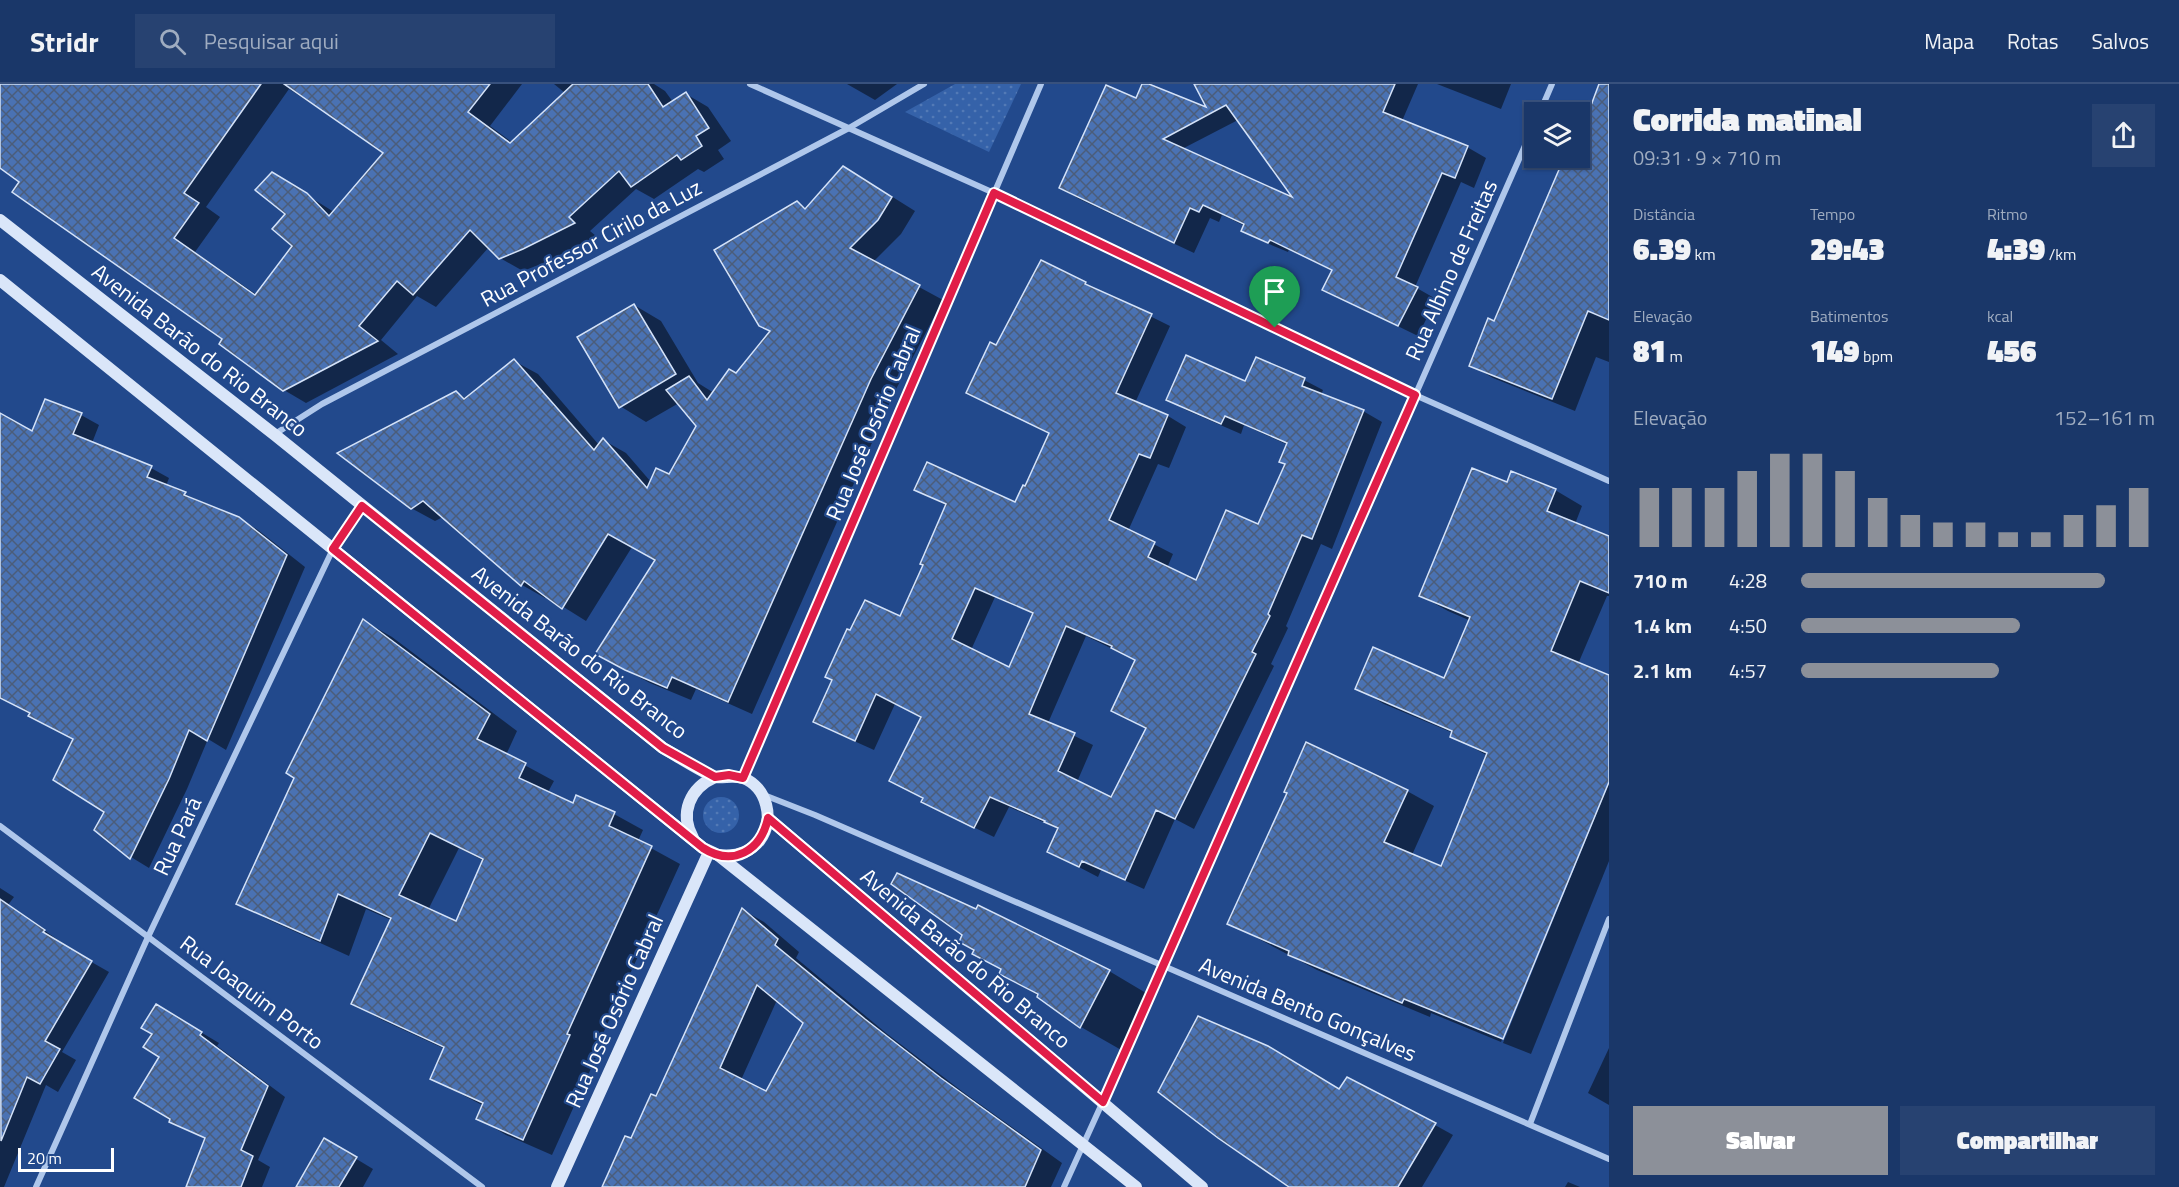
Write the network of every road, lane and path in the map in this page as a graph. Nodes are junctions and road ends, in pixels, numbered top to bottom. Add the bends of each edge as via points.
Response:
1 (750, 84) edge
2 (924, 84) edge
3 (1041, 84) edge
4 (1552, 84) edge
5 (1544, 102) edge
6 (849, 128) junction
7 (1524, 148) edge
8 (994, 193) junction
9 (0, 220) edge
10 (0, 280) edge
11 (1415, 395) junction
12 (275, 435) junction
13 (1609, 481) edge
14 (362, 506) junction
15 (333, 549) junction
16 (715, 777) junction
17 (743, 778) junction
18 (762, 794) junction
19 (768, 818) junction
20 (0, 826) edge
21 (697, 844) junction
22 (714, 854) junction
23 (1609, 919) edge
24 (148, 937) junction
25 (1164, 967) junction
26 (1103, 1102) junction
27 (1530, 1124) junction
28 (1083, 1146) junction
29 (1609, 1159) edge
30 (36, 1187) edge
31 (482, 1187) edge
32 (557, 1187) edge
33 (1064, 1187) edge
34 (1136, 1187) edge
35 (1202, 1187) edge

1 - 6 street
2 - 6 street, Rua Professor Cirilo da Luz
3 - 8 street, Rua José Osório Cabral
4 - 5 street
6 - 8 street
6 - 12 street, Rua Professor Cirilo da Luz via 322,404
7 - 11 street, Rua Albino de Freitas
8 - 11 street
8 - 17 street, Rua José Osório Cabral
9 - 12 main road, Avenida Barão do Rio Branco
10 - 15 main road
11 - 13 street
11 - 25 street, Rua Albino de Freitas
12 - 14 main road, Avenida Barão do Rio Branco
14 - 15 street, Rua Pará
14 - 16 main road, Avenida Barão do Rio Branco via 663,748
15 - 21 main road
15 - 24 street, Rua Pará
16 - 17 main road, Avenida Barão do Rio Branco
16 - 21 main road via 697,788 688,806 688,826
17 - 18 main road
18 - 19 main road
18 - 25 street, Avenida Bento Gonçalves
19 - 22 main road via 766,829 752,848 730,856
19 - 26 main road, Avenida Barão do Rio Branco
20 - 24 street, Rua Joaquim Porto
21 - 22 main road
22 - 28 main road
22 - 32 main road, Rua José Osório Cabral
23 - 27 street
24 - 30 street, Rua Pará
24 - 31 street, Rua Joaquim Porto
25 - 26 street, Rua Albino de Freitas
25 - 27 street, Avenida Bento Gonçalves
26 - 28 street, Rua Albino de Freitas
26 - 35 main road, Avenida Barão do Rio Branco
27 - 29 street, Avenida Bento Gonçalves
28 - 33 street, Rua Albino de Freitas
28 - 34 main road

